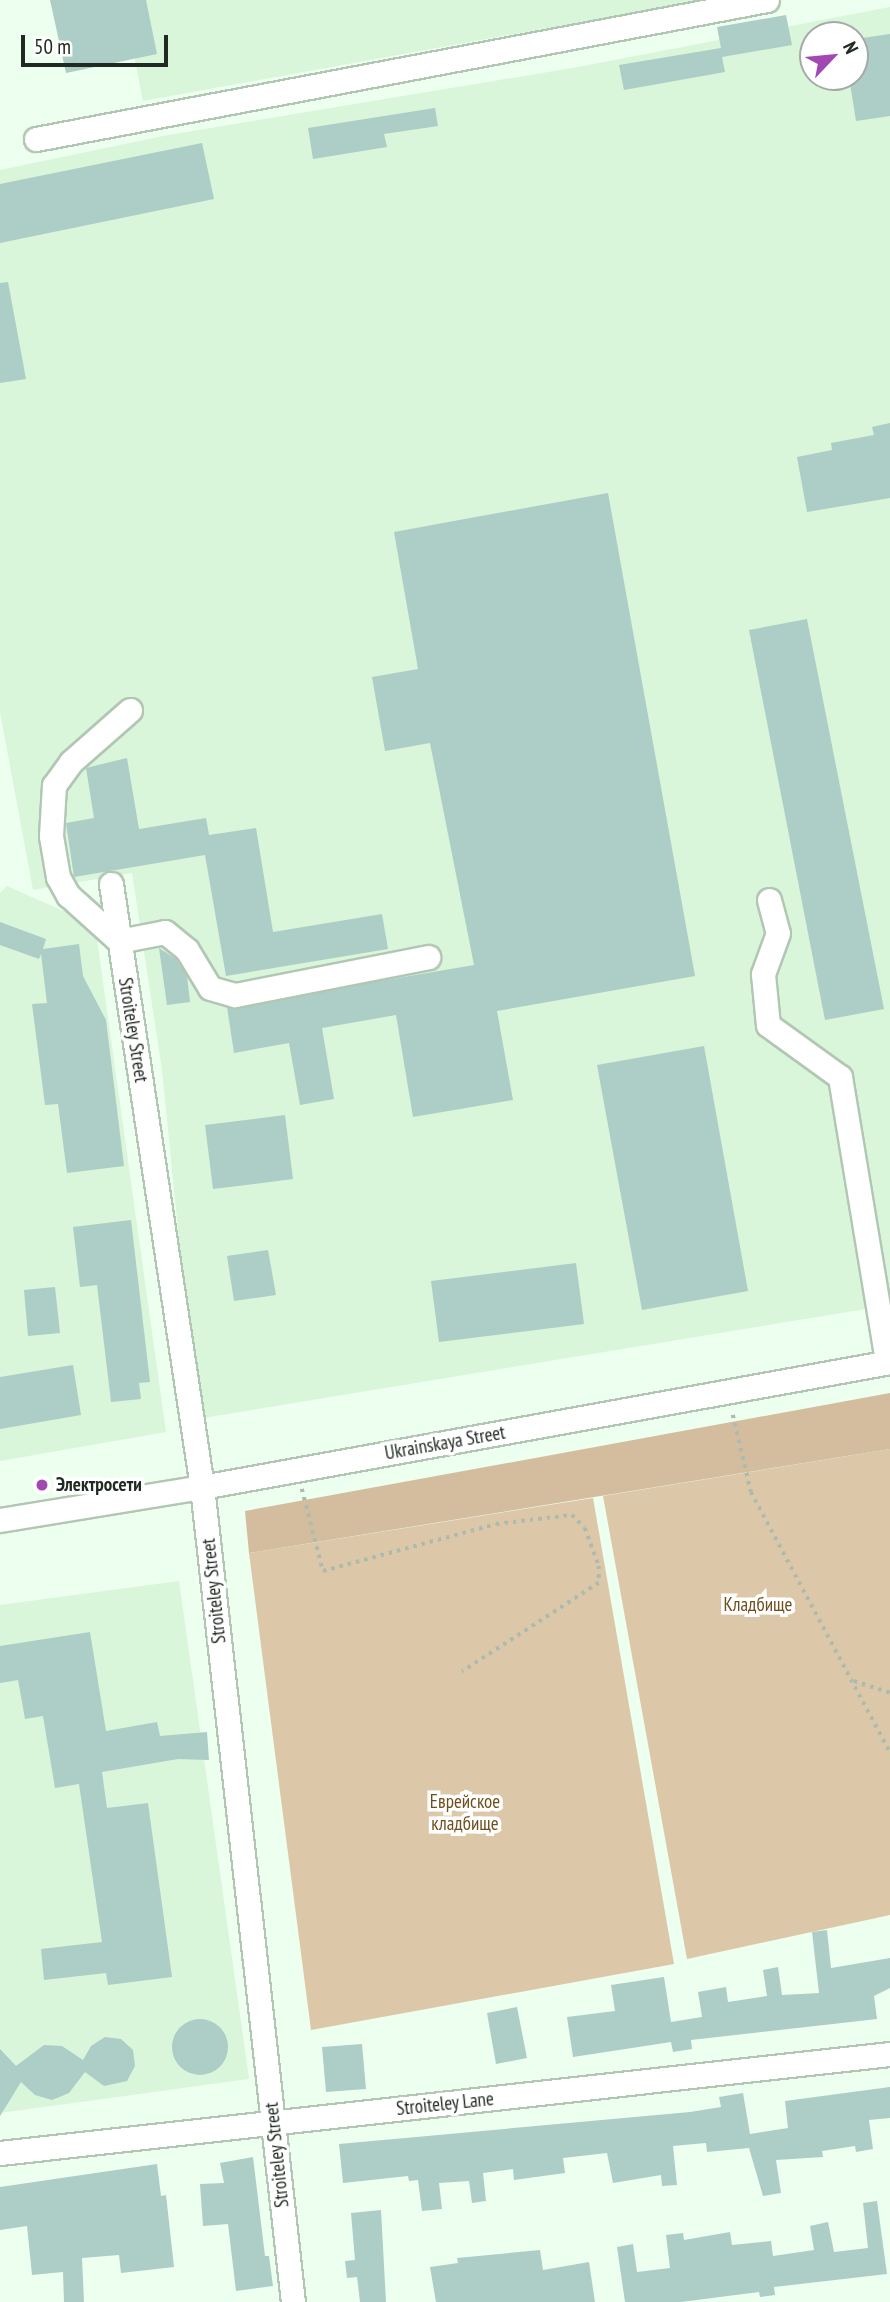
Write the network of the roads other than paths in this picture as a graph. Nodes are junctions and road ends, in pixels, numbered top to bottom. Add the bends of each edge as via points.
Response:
1 (767, 0) edge
2 (36, 139) dead end
3 (130, 710) dead end
4 (111, 884) dead end
5 (769, 900) dead end
6 (119, 941) junction
7 (428, 957) dead end
8 (888, 1362) edge
9 (202, 1488) junction
10 (0, 1520) edge
11 (890, 2054) edge
12 (274, 2124) junction
13 (0, 2153) edge
14 (293, 2302) edge

1 - 2 street
3 - 6 street via 71,762 54,785 51,836 58,877 68,895
4 - 6 street, Stroiteley Street
5 - 8 street via 778,933 763,974 768,1025 840,1077
6 - 7 street via 165,932 187,950 210,988 235,995
6 - 9 street, Stroiteley Street
8 - 9 street, Ukrainskaya Street
9 - 10 street, Ukrainskaya Street
9 - 12 street, Stroiteley Street
11 - 12 street, Stroiteley Lane
12 - 13 street, Stroiteley Lane
12 - 14 street, Stroiteley Street

